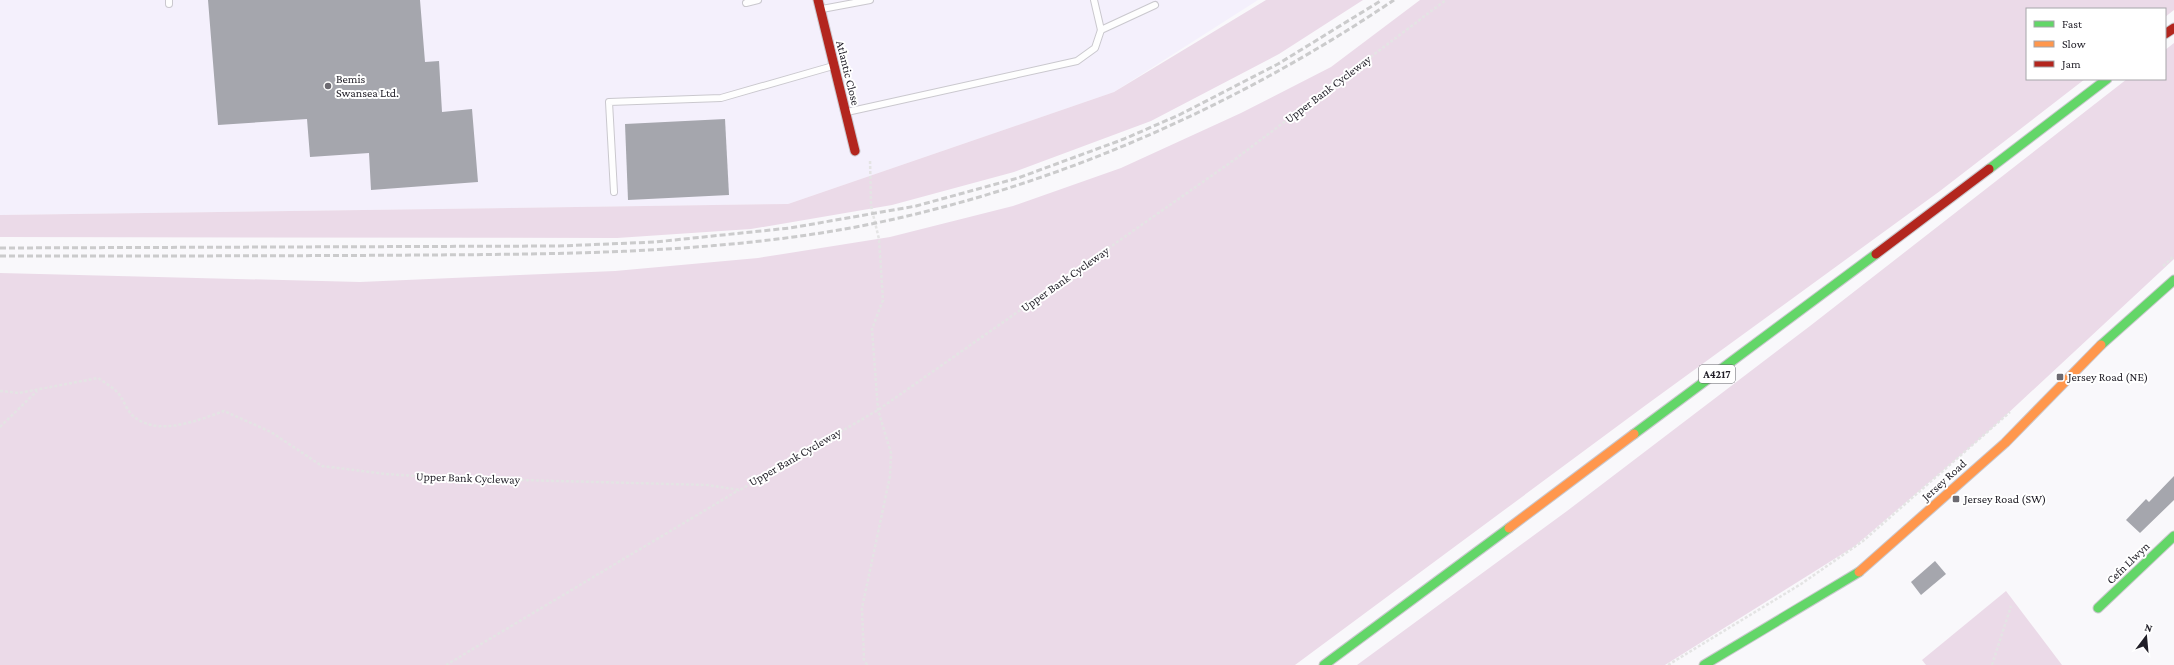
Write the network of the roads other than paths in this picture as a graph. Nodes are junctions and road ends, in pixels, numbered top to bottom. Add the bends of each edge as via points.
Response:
1 (758, 0) edge
2 (818, 0) edge
3 (870, 0) edge
4 (1094, 0) edge
5 (746, 3) dead end
6 (1154, 5) dead end
7 (820, 10) junction
8 (1101, 30) junction
9 (834, 66) junction
10 (2106, 80) edge
11 (845, 112) junction
12 (855, 151) dead end
13 (614, 192) dead end
14 (2174, 280) edge
15 (2174, 536) edge
16 (2098, 608) dead end
17 (1324, 665) edge
18 (1704, 665) edge

1 - 5 lane
2 - 7 main road, Atlantic Close
3 - 7 lane
4 - 8 lane
6 - 8 lane
7 - 9 main road, Atlantic Close
8 - 11 lane via 1095,48 1077,61
9 - 11 main road, Atlantic Close
9 - 13 lane via 721,98 609,102
10 - 17 main road, A4217 via 1821,296
11 - 12 main road, Atlantic Close
14 - 18 main road, Jersey Road via 2103,342 2004,443 1863,569
15 - 16 main road, Cefn Llwyn

